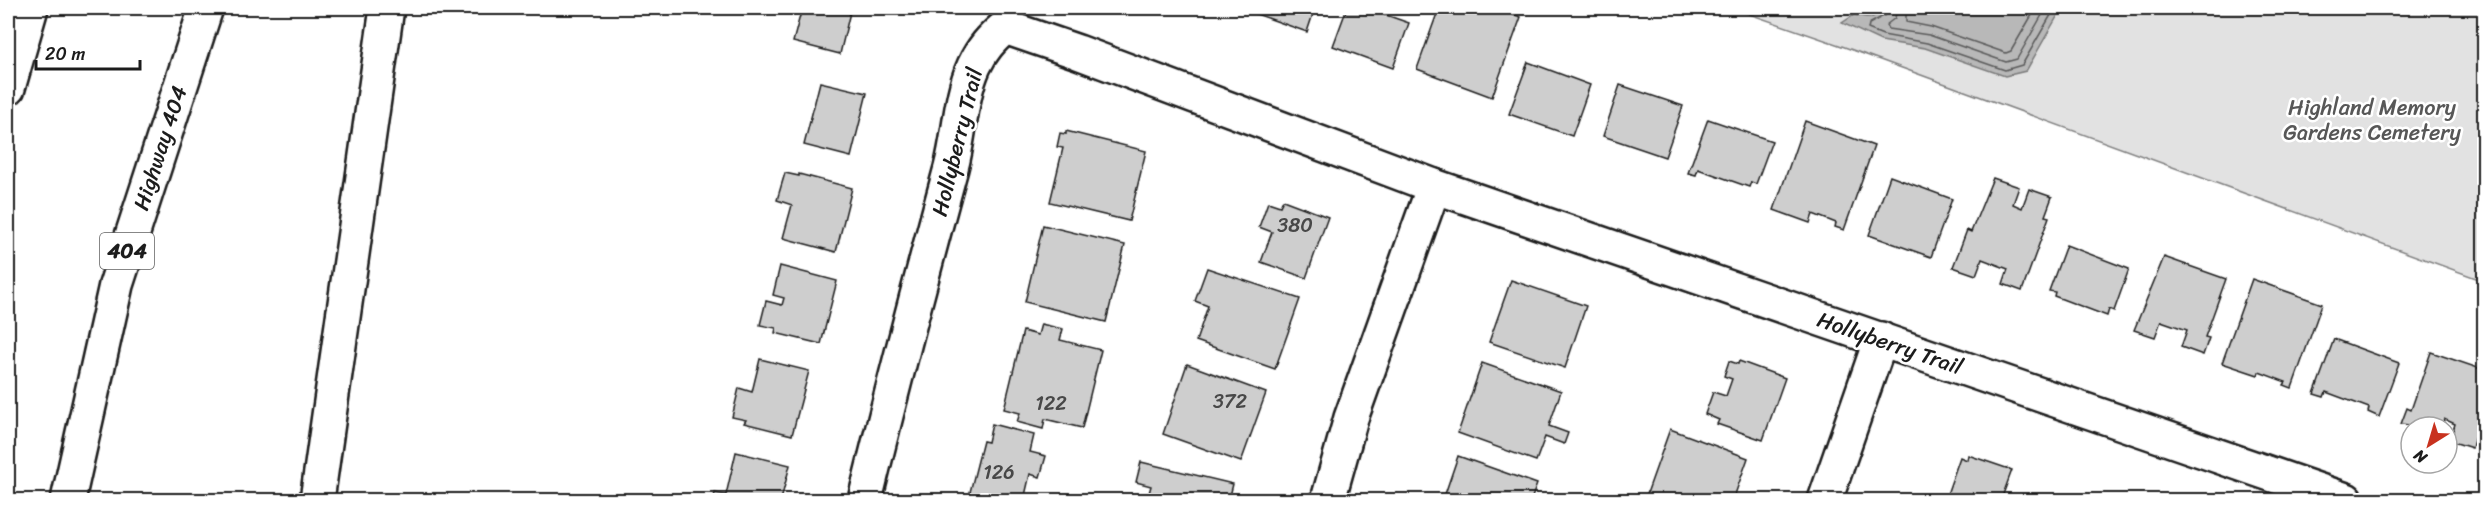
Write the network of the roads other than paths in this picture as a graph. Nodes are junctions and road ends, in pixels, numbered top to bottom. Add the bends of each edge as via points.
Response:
1 (31, 8) edge
2 (206, 8) edge
3 (387, 8) edge
4 (8, 88) edge
5 (1434, 186) junction
6 (1881, 339) junction
7 (69, 501) edge
8 (317, 501) edge
9 (865, 501) edge
10 (1328, 501) edge
11 (1825, 501) edge
12 (2346, 501) edge

1 - 4 main road
2 - 7 main road, Highway 404 / 404 via 116,285
3 - 8 main road
5 - 6 main road, Hollyberry Trail
5 - 9 main road, Hollyberry Trail via 1005,27 985,45 973,68 957,148
5 - 10 main road via 1351,418
6 - 11 main road
6 - 12 main road, Hollyberry Trail

